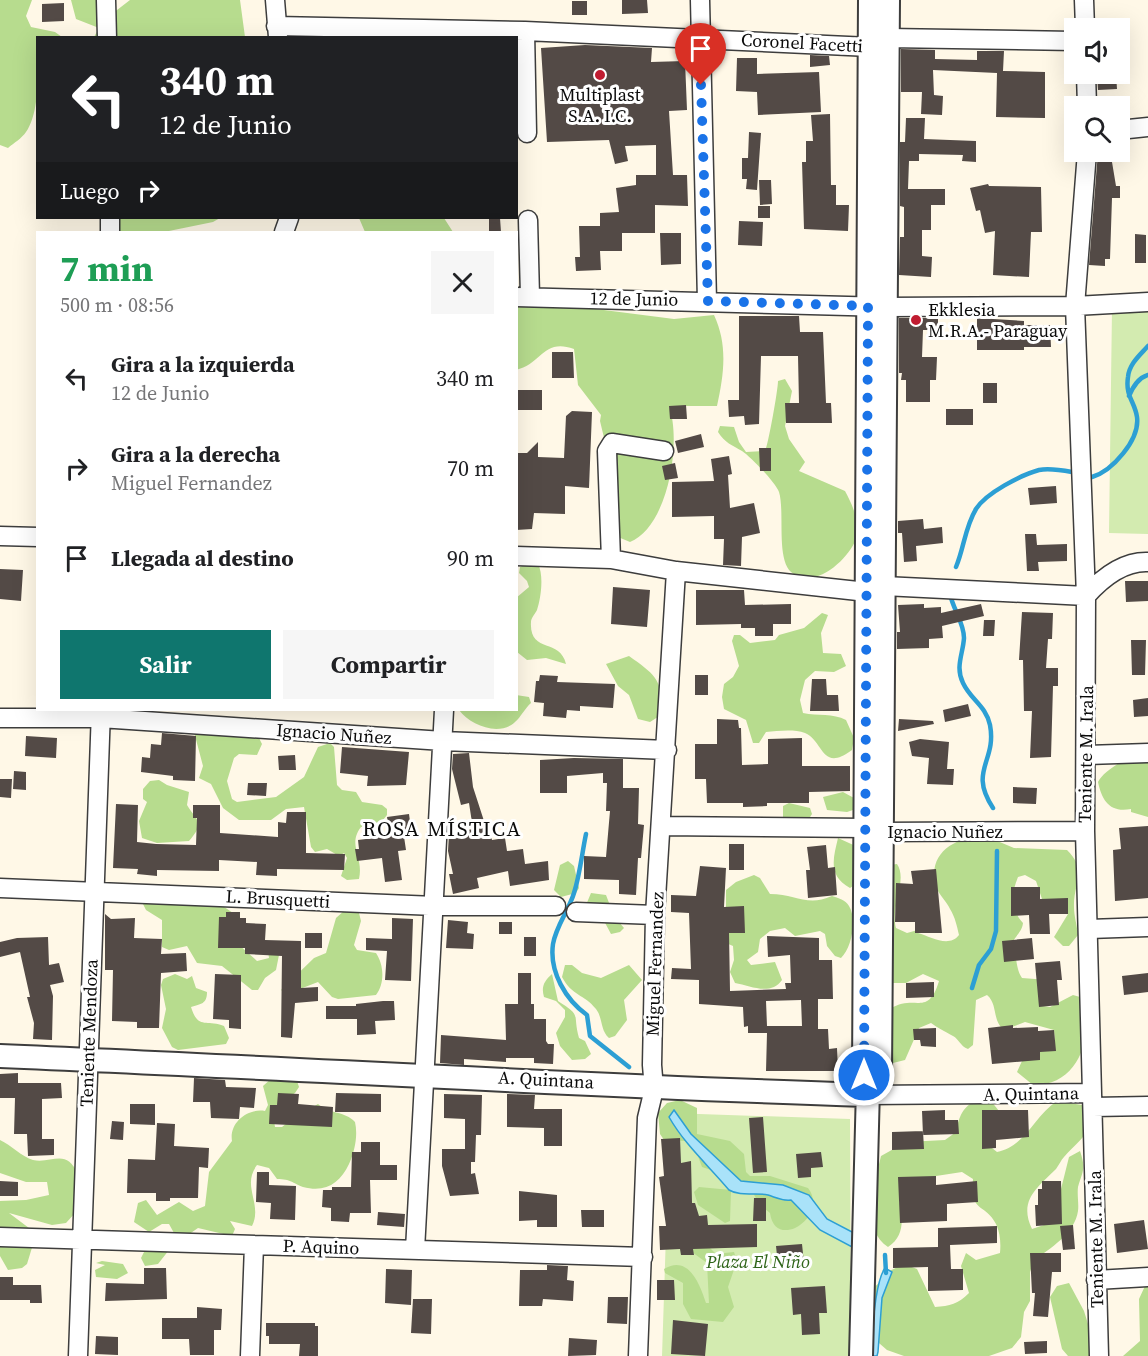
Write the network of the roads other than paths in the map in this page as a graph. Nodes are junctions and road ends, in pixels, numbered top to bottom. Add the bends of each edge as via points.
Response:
1 (106, 0) edge
2 (275, 0) edge
3 (700, 0) edge
4 (870, 0) edge
5 (888, 0) edge
6 (1084, 0) edge
7 (1085, 18) edge
8 (525, 31) junction
9 (277, 32) edge
10 (107, 36) edge
11 (700, 38) junction
12 (1064, 41) edge
13 (879, 42) junction
14 (1148, 128) edge
15 (1130, 129) edge
16 (527, 133) dead end
17 (1086, 162) edge
18 (528, 220) dead end
19 (523, 297) edge
20 (708, 301) junction
21 (1148, 302) edge
22 (1075, 306) junction
23 (877, 307) junction
24 (664, 451) dead end
25 (0, 536) edge
26 (36, 537) edge
27 (518, 556) edge
28 (611, 559) junction
29 (1148, 562) edge
30 (676, 572) junction
31 (875, 589) junction
32 (1086, 596) junction
33 (444, 711) edge
34 (101, 714) edge
35 (0, 718) edge
36 (443, 741) junction
37 (667, 750) junction
38 (1148, 753) edge
39 (1087, 754) junction
40 (662, 826) junction
41 (873, 830) junction
42 (1085, 831) junction
43 (0, 888) edge
44 (94, 891) junction
45 (435, 906) junction
46 (556, 906) dead end
47 (576, 912) dead end
48 (655, 915) junction
49 (1148, 927) edge
50 (1089, 928) junction
51 (0, 1056) edge
52 (88, 1059) junction
53 (424, 1074) junction
54 (654, 1089) junction
55 (868, 1092) junction
56 (1092, 1100) junction
57 (1148, 1106) edge
58 (0, 1236) edge
59 (83, 1239) junction
60 (254, 1245) junction
61 (415, 1250) junction
62 (643, 1257) junction
63 (1148, 1277) edge
64 (1096, 1280) junction
65 (78, 1356) edge
66 (250, 1356) edge
67 (638, 1356) edge
68 (861, 1356) edge
69 (1099, 1356) edge

1 - 10 street
2 - 9 street
3 - 11 street
4 - 13 street
5 - 13 street
6 - 7 street
8 - 9 street, Coronel Facetti
8 - 11 street, Coronel Facetti
8 - 16 street
11 - 13 street, Coronel Facetti
11 - 20 street
12 - 13 street, Coronel Facetti
13 - 23 street
14 - 15 street
17 - 22 street, Teniente M. Irala
18 - 19 street
19 - 20 street, 12 de Junio
20 - 23 street, 12 de Junio
21 - 22 street, 12 de Junio
22 - 23 street, 12 de Junio
22 - 32 street, Teniente M. Irala
23 - 31 street
24 - 28 street via 612,443 607,451
25 - 26 street
27 - 28 street
28 - 30 street
29 - 32 street via 1137,561 1102,578
30 - 31 street
30 - 37 street, Miguel Fernandez
31 - 32 street
31 - 41 street
32 - 39 street, Teniente M. Irala
33 - 36 street
34 - 35 street, Ignacio Nuñez
34 - 36 street, Ignacio Nuñez
34 - 44 street, Teniente Mendoza
36 - 37 street, Ignacio Nuñez
36 - 45 street
37 - 40 street, Miguel Fernandez
38 - 39 street
39 - 42 street, Teniente M. Irala
40 - 41 street, Ignacio Nuñez
40 - 48 street, Miguel Fernandez
41 - 42 street, Ignacio Nuñez
41 - 55 street via 864,1075
42 - 50 street, Teniente M. Irala
43 - 44 street, L. Brusquetti
44 - 45 street, L. Brusquetti
44 - 52 street, Teniente Mendoza
45 - 46 street, L. Brusquetti
45 - 53 street
47 - 48 street
48 - 54 street, Miguel Fernandez
49 - 50 street
50 - 56 street, Teniente M. Irala
51 - 52 street, A. Quintana
52 - 53 street, A. Quintana
52 - 59 street, Teniente Mendoza
53 - 54 street, A. Quintana
53 - 61 street
54 - 55 street, A. Quintana
54 - 62 street, Miguel Fernandez via 647,1118
55 - 56 street, A. Quintana
55 - 68 street
56 - 57 street, A. Quintana
56 - 64 street, Teniente M. Irala
58 - 59 street, P. Aquino
59 - 60 street, P. Aquino
59 - 65 street, Teniente Mendoza
60 - 61 street, P. Aquino
60 - 66 street
61 - 62 street, P. Aquino
62 - 67 street, Miguel Fernandez
63 - 64 street
64 - 69 street, Teniente M. Irala

